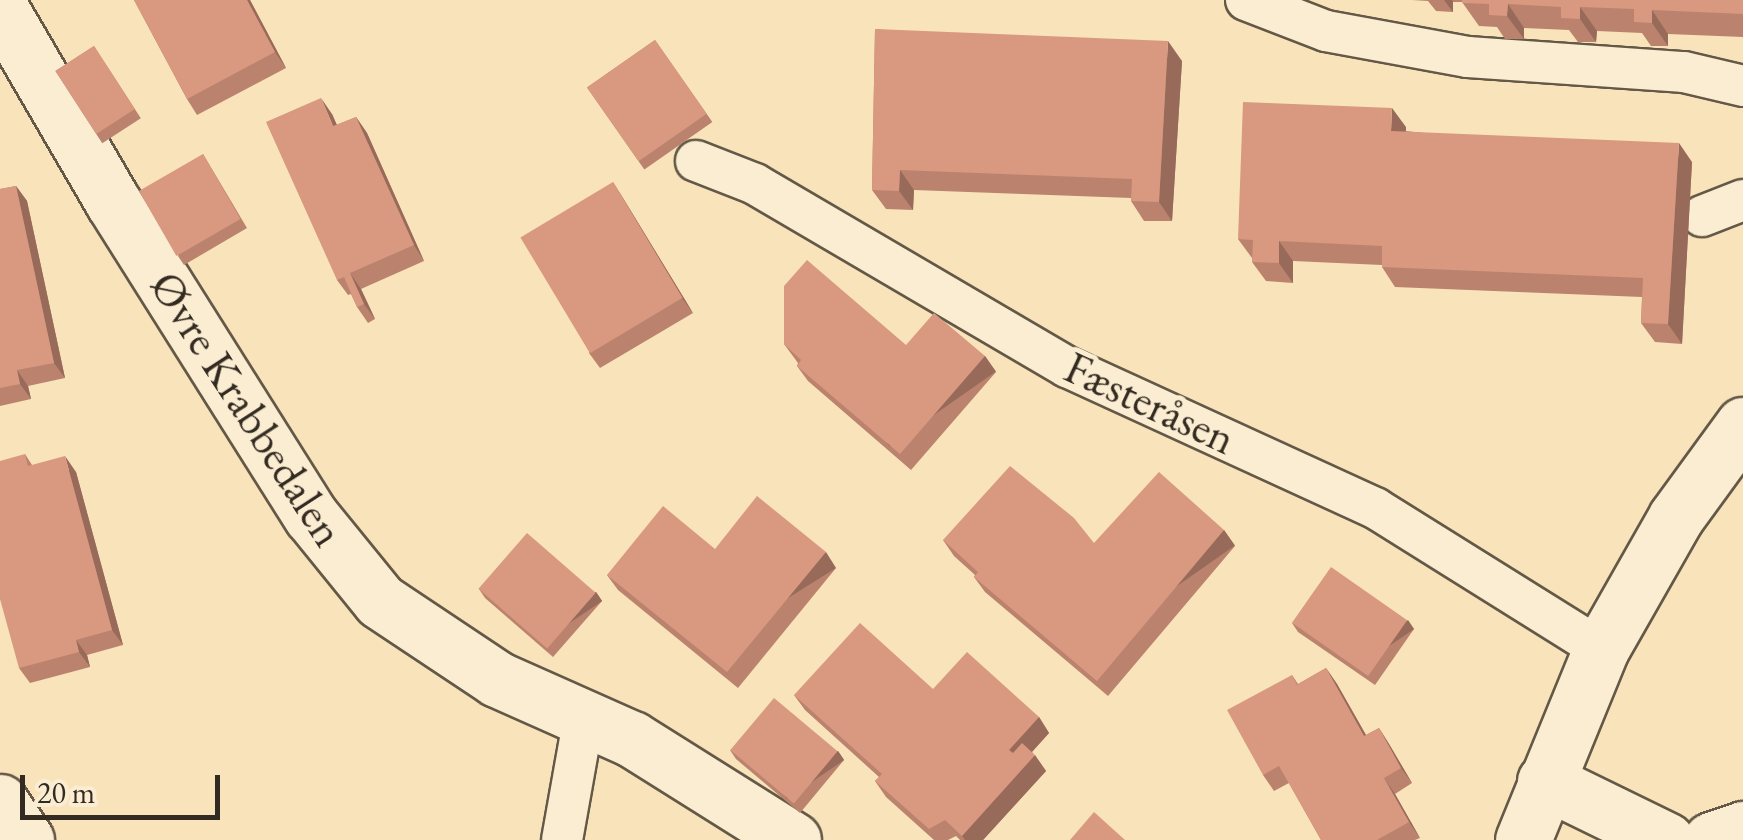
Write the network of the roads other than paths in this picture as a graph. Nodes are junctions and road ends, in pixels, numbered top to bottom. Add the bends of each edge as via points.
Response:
1 (1246, 0) edge
2 (0, 8) edge
3 (1743, 86) edge
4 (696, 161) dead end
5 (1743, 200) edge
6 (1702, 216) dead end
7 (1743, 424) edge
8 (1601, 650) junction
9 (584, 722) junction
10 (1546, 781) junction
11 (0, 802) edge
12 (1743, 829) edge
13 (26, 840) edge
14 (562, 840) edge
15 (792, 840) edge
16 (1524, 840) edge
17 (1666, 840) edge
18 (1711, 840) edge

1 - 3 lane via 1326,32 1468,57 1684,72
2 - 9 street, Øvre Krabbedalen via 300,500 368,587 498,679
4 - 8 lane, Fæsteråsen via 755,184 1067,367 1375,508
5 - 6 lane
7 - 8 street via 1676,517
8 - 10 street
9 - 14 lane
9 - 15 street, Øvre Krabbedalen via 632,739
10 - 16 street
10 - 17 street
11 - 13 street
12 - 18 street

